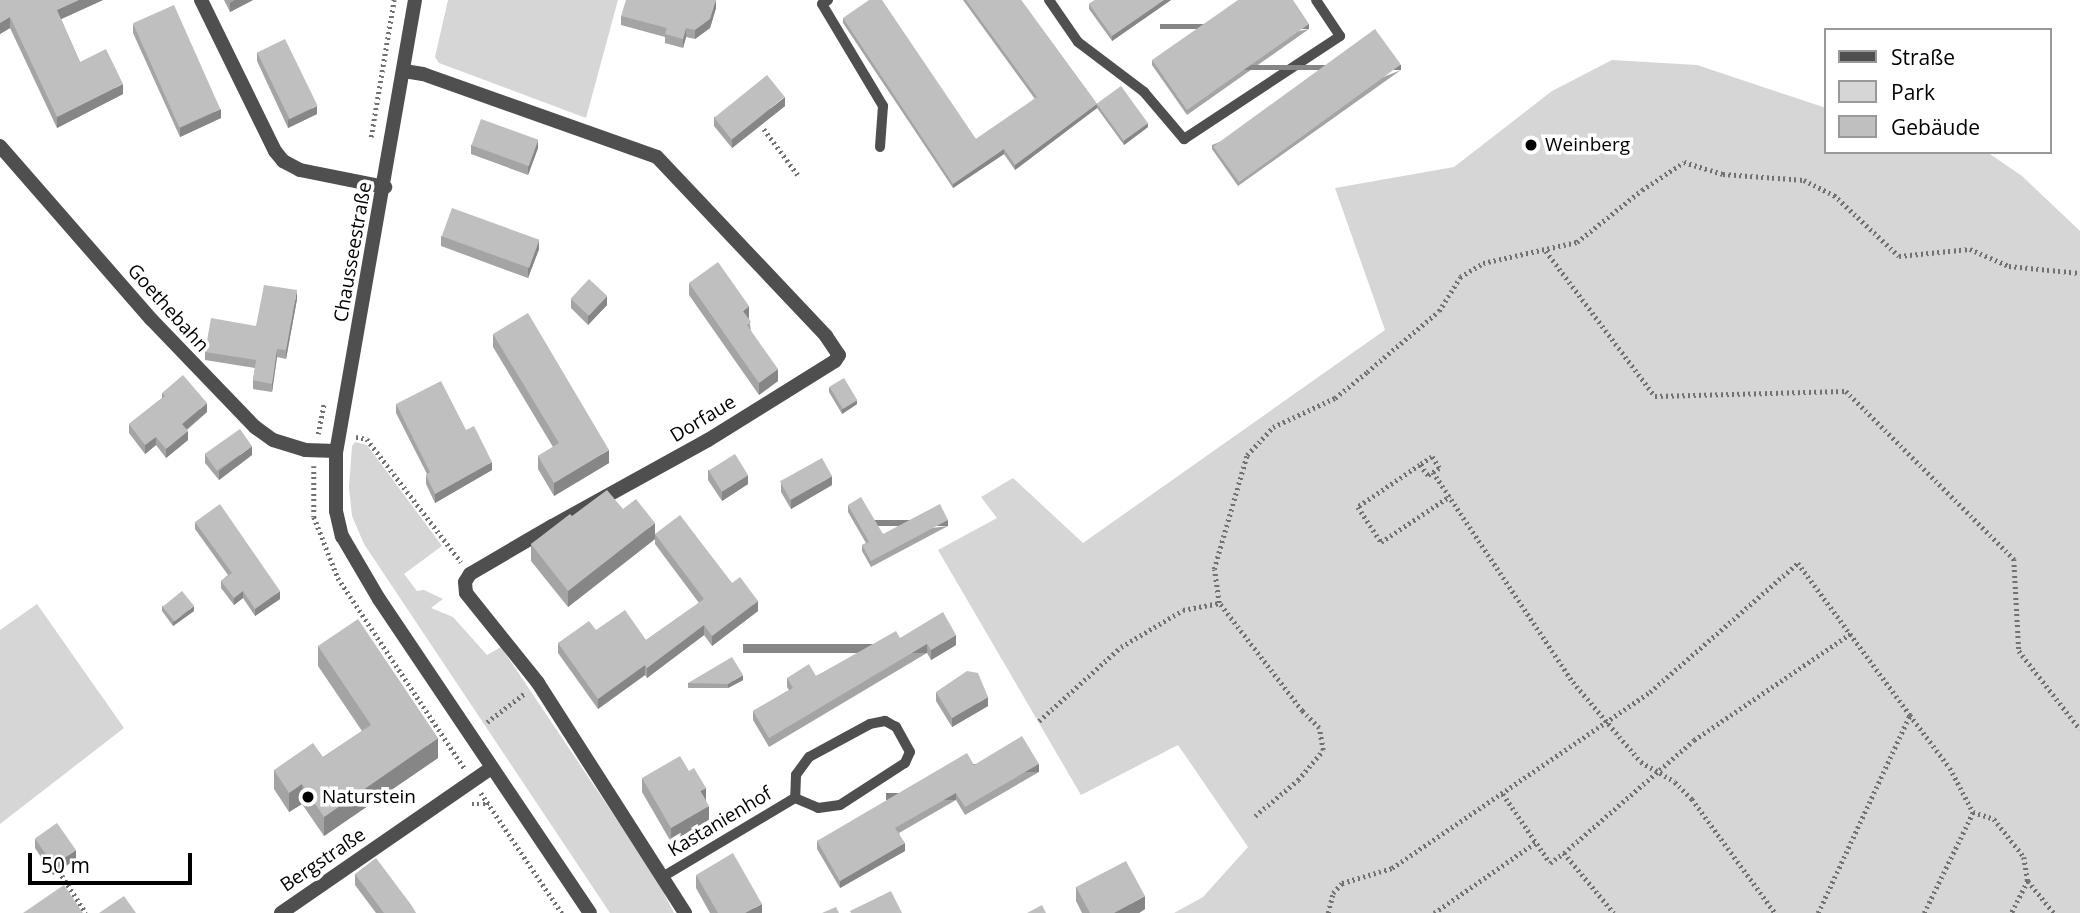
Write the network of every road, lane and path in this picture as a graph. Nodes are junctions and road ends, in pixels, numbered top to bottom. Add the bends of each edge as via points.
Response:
1 (201, 0) edge
2 (415, 0) edge
3 (828, 0) edge
4 (1316, 0) edge
5 (1051, 1) edge
6 (404, 71) junction
7 (764, 129) dead end
8 (0, 146) edge
9 (880, 147) dead end
10 (798, 174) dead end
11 (385, 187) junction
12 (1546, 251) junction
13 (2080, 273) edge
14 (318, 433) dead end
15 (339, 435) junction
16 (315, 449) junction
17 (336, 451) junction
18 (1420, 465) junction
19 (1433, 471) junction
20 (1450, 496) junction
21 (470, 574) junction
22 (1219, 603) junction
23 (1850, 634) junction
24 (538, 683) junction
25 (421, 704) junction
26 (412, 709) edge
27 (1910, 715) junction
28 (1038, 721) dead end
29 (1603, 721) junction
30 (487, 722) dead end
31 (2080, 729) edge
32 (491, 768) junction
33 (1655, 771) junction
34 (472, 781) junction
35 (1503, 793) junction
36 (795, 798) junction
37 (1973, 812) junction
38 (1255, 816) dead end
39 (1536, 842) junction
40 (1564, 853) junction
41 (59, 871) edge
42 (664, 876) junction
43 (2028, 881) junction
44 (86, 913) edge
45 (281, 913) edge
46 (562, 913) edge
47 (590, 913) edge
48 (685, 913) edge
49 (1328, 913) edge
50 (1434, 913) edge
51 (1614, 913) edge
52 (1775, 913) edge
53 (1818, 913) edge
54 (1924, 913) edge
55 (2012, 913) edge
56 (2054, 913) edge

1 - 11 street via 283,161 300,170
2 - 6 street, Chausseestraße
3 - 9 lane via 822,4 883,106
4 - 5 lane via 1340,36 1184,139 1144,92 1078,42
6 - 11 street, Chausseestraße
6 - 21 street, Dorfaue via 657,157 839,355 708,440
7 - 10 path
8 - 16 street, Goethebahn via 151,319 255,427 274,440
11 - 15 street, Chausseestraße
12 - 13 path via 1577,242 1684,162 1723,174 1804,180 1834,195 1899,256 1970,249 2008,265
12 - 22 path via 1483,263 1460,277 1439,311 1378,364 1335,398 1273,427 1247,455 1213,569
12 - 31 path via 1655,396 1846,391 2014,559 2019,651
14 - 15 path
15 - 17 street, Chausseestraße
15 - 21 path via 367,439
16 - 17 street, Goethebahn
16 - 25 path via 314,517 322,543 338,578
17 - 32 street, Chausseestraße via 335,511 349,550
18 - 19 path via 1428,475
18 - 19 path via 1432,457 1439,468
18 - 20 path via 1358,507 1381,541
19 - 20 path
20 - 29 path
21 - 24 street via 466,593
22 - 28 path via 1183,610 1121,647
22 - 38 path via 1319,728 1323,750 1298,780
23 - 27 path
23 - 29 path via 1798,563 1682,666
23 - 33 path
24 - 30 path
24 - 42 street
25 - 26 path
25 - 34 path
27 - 37 path via 1951,768
27 - 53 path
29 - 33 path
29 - 35 path
32 - 34 street, Bergstraße
32 - 47 street
33 - 40 path
33 - 52 path via 1675,782 1700,807
34 - 45 street, Bergstraße
34 - 46 path
35 - 39 path
35 - 49 path via 1392,868 1342,883 1333,893
36 - 36 lane, Kastanienhof via 796,775 809,757 870,724 885,721 896,727 910,752 905,763 840,805 818,808
36 - 42 lane, Kastanienhof
37 - 43 path via 1994,819 2019,846
37 - 54 path
39 - 40 path via 1550,863
39 - 50 path
40 - 51 path
41 - 44 path
42 - 48 street
43 - 55 path
43 - 56 path

